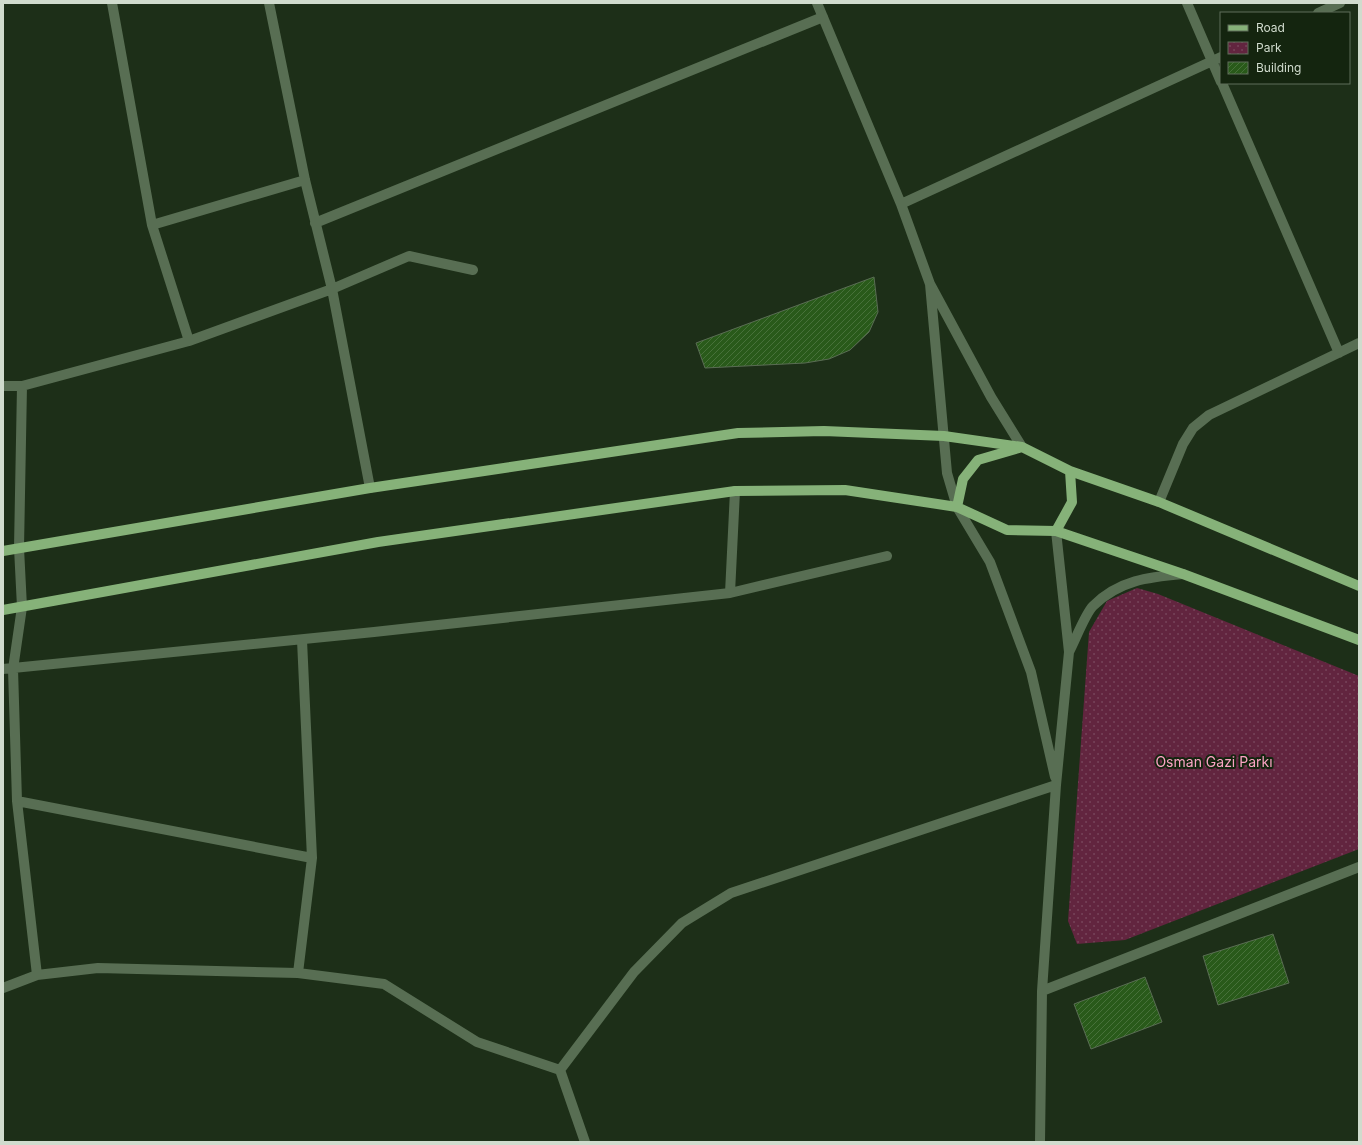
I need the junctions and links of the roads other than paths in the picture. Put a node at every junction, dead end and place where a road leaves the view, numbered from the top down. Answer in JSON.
{"nodes":[{"id":1,"x":112,"y":3,"type":"edge"},
{"id":2,"x":269,"y":3,"type":"edge"},
{"id":3,"x":817,"y":3,"type":"edge"},
{"id":4,"x":1187,"y":3,"type":"edge"},
{"id":5,"x":1340,"y":3,"type":"edge"},
{"id":6,"x":1320,"y":12,"type":"edge"},
{"id":7,"x":823,"y":17,"type":"junction"},
{"id":8,"x":1217,"y":59,"type":"edge"},
{"id":9,"x":1220,"y":76,"type":"edge"},
{"id":10,"x":1222,"y":84,"type":"edge"},
{"id":11,"x":305,"y":180,"type":"junction"},
{"id":12,"x":901,"y":204,"type":"junction"},
{"id":13,"x":315,"y":223,"type":"junction"},
{"id":14,"x":152,"y":225,"type":"junction"},
{"id":15,"x":474,"y":270,"type":"dead end"},
{"id":16,"x":930,"y":284,"type":"junction"},
{"id":17,"x":332,"y":289,"type":"junction"},
{"id":18,"x":189,"y":341,"type":"junction"},
{"id":19,"x":1359,"y":343,"type":"edge"},
{"id":20,"x":1339,"y":353,"type":"junction"},
{"id":21,"x":3,"y":386,"type":"edge"},
{"id":22,"x":22,"y":386,"type":"junction"},
{"id":23,"x":944,"y":436,"type":"junction"},
{"id":24,"x":1022,"y":447,"type":"junction"},
{"id":25,"x":1070,"y":471,"type":"junction"},
{"id":26,"x":370,"y":488,"type":"junction"},
{"id":27,"x":735,"y":491,"type":"junction"},
{"id":28,"x":1159,"y":502,"type":"junction"},
{"id":29,"x":957,"y":507,"type":"junction"},
{"id":30,"x":1056,"y":530,"type":"junction"},
{"id":31,"x":19,"y":548,"type":"junction"},
{"id":32,"x":3,"y":551,"type":"edge"},
{"id":33,"x":887,"y":556,"type":"dead end"},
{"id":34,"x":1183,"y":574,"type":"junction"},
{"id":35,"x":1359,"y":586,"type":"edge"},
{"id":36,"x":730,"y":594,"type":"junction"},
{"id":37,"x":22,"y":607,"type":"junction"},
{"id":38,"x":3,"y":610,"type":"edge"},
{"id":39,"x":302,"y":640,"type":"junction"},
{"id":40,"x":1359,"y":640,"type":"edge"},
{"id":41,"x":1069,"y":652,"type":"junction"},
{"id":42,"x":8,"y":669,"type":"edge"},
{"id":43,"x":1056,"y":785,"type":"junction"},
{"id":44,"x":17,"y":800,"type":"junction"},
{"id":45,"x":312,"y":858,"type":"junction"},
{"id":46,"x":1359,"y":867,"type":"edge"},
{"id":47,"x":298,"y":973,"type":"junction"},
{"id":48,"x":37,"y":975,"type":"junction"},
{"id":49,"x":3,"y":988,"type":"edge"},
{"id":50,"x":1042,"y":991,"type":"junction"},
{"id":51,"x":560,"y":1070,"type":"junction"},
{"id":52,"x":585,"y":1142,"type":"edge"},
{"id":53,"x":1040,"y":1142,"type":"edge"}],
"edges":[{"from":1,"to":14,"type":"street"},
{"from":2,"to":11,"type":"street"},
{"from":3,"to":7,"type":"street"},
{"from":4,"to":8,"type":"street"},
{"from":5,"to":6,"type":"street"},
{"from":7,"to":12,"type":"street"},
{"from":7,"to":13,"type":"street"},
{"from":8,"to":9,"type":"street"},
{"from":8,"to":12,"type":"street"},
{"from":10,"to":20,"type":"street"},
{"from":11,"to":13,"type":"street"},
{"from":11,"to":14,"type":"street"},
{"from":12,"to":16,"type":"street"},
{"from":13,"to":17,"type":"street"},
{"from":14,"to":18,"type":"street"},
{"from":15,"to":17,"type":"street"},
{"from":16,"to":23,"type":"street"},
{"from":16,"to":24,"type":"street"},
{"from":17,"to":18,"type":"street"},
{"from":17,"to":26,"type":"street"},
{"from":18,"to":22,"type":"street"},
{"from":19,"to":20,"type":"street"},
{"from":20,"to":28,"type":"street"},
{"from":21,"to":22,"type":"street"},
{"from":22,"to":31,"type":"street"},
{"from":23,"to":24,"type":"main road"},
{"from":23,"to":26,"type":"main road"},
{"from":23,"to":29,"type":"street"},
{"from":24,"to":25,"type":"main road"},
{"from":24,"to":29,"type":"main road"},
{"from":25,"to":28,"type":"main road"},
{"from":25,"to":30,"type":"main road"},
{"from":26,"to":31,"type":"main road"},
{"from":27,"to":29,"type":"main road"},
{"from":27,"to":36,"type":"street"},
{"from":27,"to":37,"type":"main road"},
{"from":28,"to":35,"type":"main road"},
{"from":29,"to":30,"type":"main road"},
{"from":29,"to":43,"type":"street"},
{"from":30,"to":34,"type":"main road"},
{"from":30,"to":41,"type":"street"},
{"from":31,"to":32,"type":"main road"},
{"from":31,"to":37,"type":"street"},
{"from":33,"to":36,"type":"street"},
{"from":34,"to":40,"type":"main road"},
{"from":34,"to":41,"type":"street"},
{"from":36,"to":39,"type":"street"},
{"from":37,"to":38,"type":"main road"},
{"from":37,"to":42,"type":"street"},
{"from":39,"to":42,"type":"street"},
{"from":39,"to":45,"type":"street"},
{"from":41,"to":43,"type":"street"},
{"from":42,"to":44,"type":"street"},
{"from":43,"to":50,"type":"street"},
{"from":43,"to":51,"type":"street"},
{"from":44,"to":45,"type":"street"},
{"from":44,"to":48,"type":"street"},
{"from":45,"to":47,"type":"street"},
{"from":46,"to":50,"type":"street"},
{"from":47,"to":48,"type":"street"},
{"from":47,"to":51,"type":"street"},
{"from":48,"to":49,"type":"street"},
{"from":50,"to":53,"type":"street"},
{"from":51,"to":52,"type":"street"}]}
